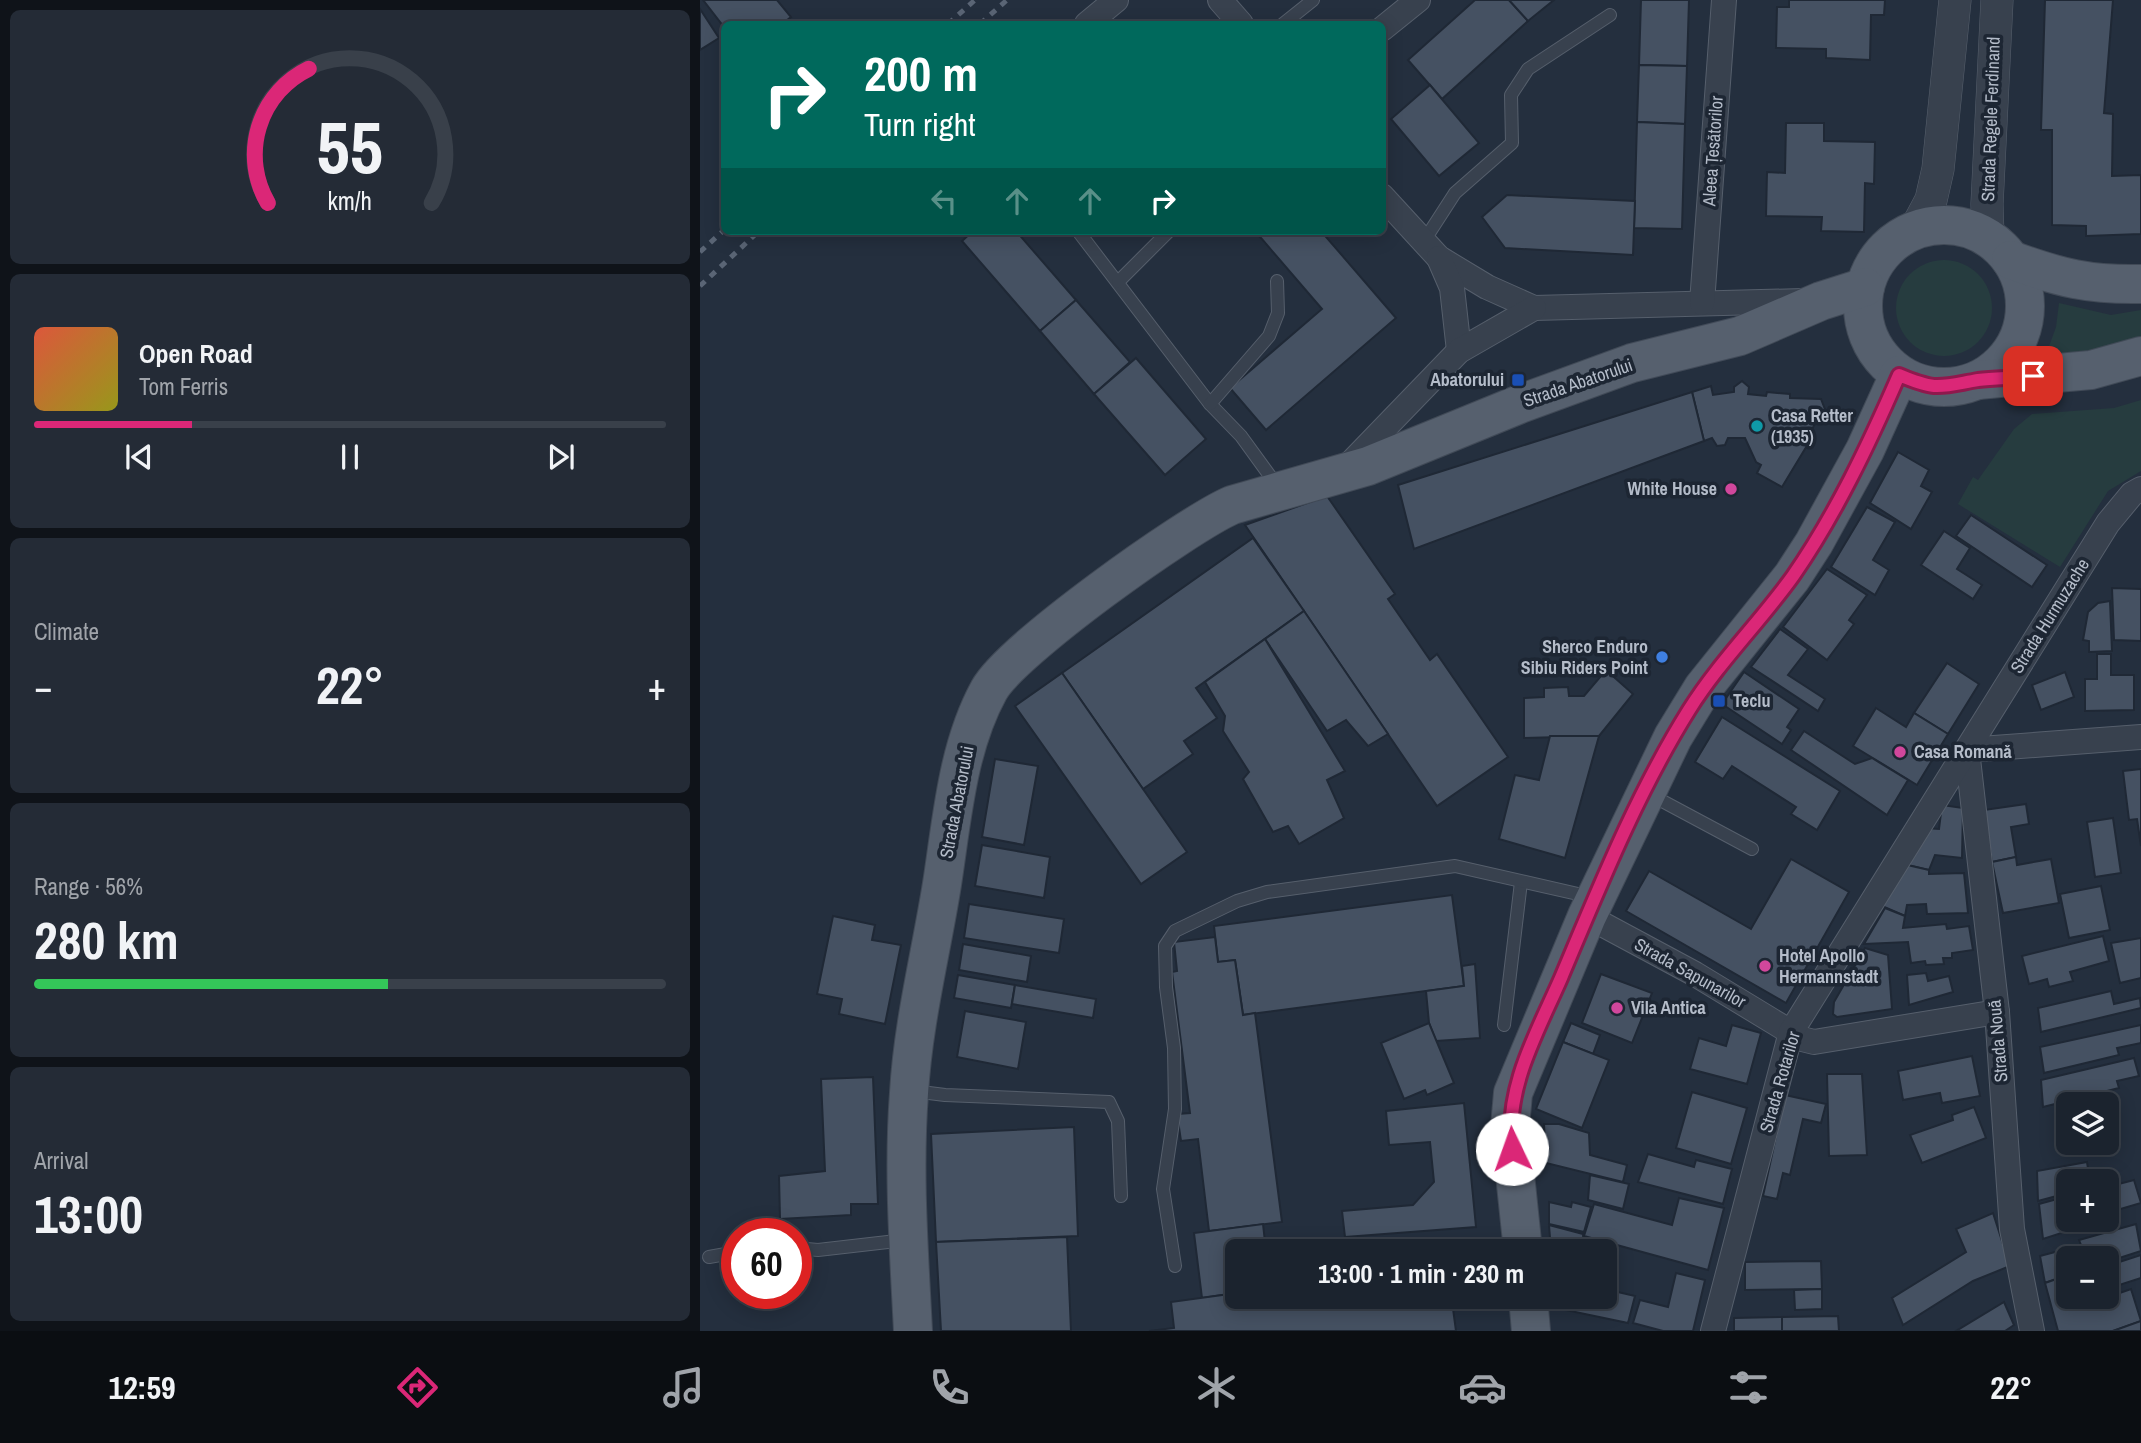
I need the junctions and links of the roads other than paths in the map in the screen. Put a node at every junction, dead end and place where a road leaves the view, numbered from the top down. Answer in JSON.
{"nodes":[{"id":1,"x":1116,"y":0,"type":"edge"},
{"id":2,"x":1220,"y":0,"type":"edge"},
{"id":3,"x":1313,"y":0,"type":"edge"},
{"id":4,"x":1418,"y":0,"type":"edge"},
{"id":5,"x":1724,"y":0,"type":"edge"},
{"id":6,"x":1955,"y":0,"type":"edge"},
{"id":7,"x":1997,"y":0,"type":"edge"},
{"id":8,"x":1610,"y":15,"type":"dead end"},
{"id":9,"x":1091,"y":21,"type":"edge"},
{"id":10,"x":1238,"y":21,"type":"edge"},
{"id":11,"x":1287,"y":21,"type":"edge"},
{"id":12,"x":1386,"y":26,"type":"edge"},
{"id":13,"x":1386,"y":200,"type":"edge"},
{"id":14,"x":1915,"y":230,"type":"junction"},
{"id":15,"x":1080,"y":235,"type":"edge"},
{"id":16,"x":1165,"y":235,"type":"edge"},
{"id":17,"x":1432,"y":249,"type":"junction"},
{"id":18,"x":2000,"y":249,"type":"junction"},
{"id":19,"x":1277,"y":281,"type":"dead end"},
{"id":20,"x":1118,"y":282,"type":"junction"},
{"id":21,"x":2141,"y":284,"type":"edge"},
{"id":22,"x":1865,"y":287,"type":"junction"},
{"id":23,"x":1821,"y":301,"type":"junction"},
{"id":24,"x":1702,"y":303,"type":"junction"},
{"id":25,"x":1534,"y":308,"type":"junction"},
{"id":26,"x":1459,"y":351,"type":"junction"},
{"id":27,"x":2141,"y":356,"type":"edge"},
{"id":28,"x":1899,"y":375,"type":"junction"},
{"id":29,"x":1978,"y":380,"type":"junction"},
{"id":30,"x":1210,"y":404,"type":"junction"},
{"id":31,"x":1338,"y":477,"type":"junction"},
{"id":32,"x":2141,"y":489,"type":"edge"},
{"id":33,"x":1280,"y":490,"type":"junction"},
{"id":34,"x":2141,"y":737,"type":"edge"},
{"id":35,"x":1967,"y":750,"type":"junction"},
{"id":36,"x":1645,"y":791,"type":"junction"},
{"id":37,"x":1752,"y":849,"type":"dead end"},
{"id":38,"x":1521,"y":882,"type":"junction"},
{"id":39,"x":1591,"y":907,"type":"junction"},
{"id":40,"x":1997,"y":1012,"type":"junction"},
{"id":41,"x":1504,"y":1025,"type":"dead end"},
{"id":42,"x":1791,"y":1032,"type":"junction"},
{"id":43,"x":909,"y":1090,"type":"junction"},
{"id":44,"x":1121,"y":1196,"type":"dead end"},
{"id":45,"x":1522,"y":1239,"type":"edge"},
{"id":46,"x":909,"y":1240,"type":"junction"},
{"id":47,"x":812,"y":1249,"type":"edge"},
{"id":48,"x":721,"y":1255,"type":"edge"},
{"id":49,"x":709,"y":1257,"type":"dead end"},
{"id":50,"x":1175,"y":1266,"type":"dead end"},
{"id":51,"x":1529,"y":1309,"type":"edge"},
{"id":52,"x":913,"y":1331,"type":"edge"},
{"id":53,"x":1531,"y":1331,"type":"edge"},
{"id":54,"x":1713,"y":1331,"type":"edge"},
{"id":55,"x":2032,"y":1331,"type":"edge"}],
"edges":[{"from":1,"to":9,"type":"street"},
{"from":2,"to":10,"type":"street"},
{"from":3,"to":11,"type":"lane"},
{"from":4,"to":12,"type":"street"},
{"from":5,"to":24,"type":"street","name":"Aleea Țesătorilor"},
{"from":6,"to":14,"type":"street"},
{"from":7,"to":18,"type":"street","name":"Strada Regele Ferdinand"},
{"from":8,"to":17,"type":"lane"},
{"from":13,"to":17,"type":"street","name":"Strada Abatorului"},
{"from":14,"to":18,"type":"main road"},
{"from":14,"to":22,"type":"main road"},
{"from":15,"to":20,"type":"lane"},
{"from":16,"to":20,"type":"lane"},
{"from":17,"to":25,"type":"street","name":"Strada Abatorului"},
{"from":17,"to":26,"type":"street"},
{"from":18,"to":21,"type":"main road"},
{"from":18,"to":29,"type":"main road"},
{"from":19,"to":30,"type":"lane"},
{"from":20,"to":30,"type":"lane"},
{"from":22,"to":23,"type":"main road","name":"Strada Abatorului"},
{"from":22,"to":28,"type":"main road"},
{"from":23,"to":24,"type":"street","name":"Strada Abatorului"},
{"from":23,"to":31,"type":"main road","name":"Strada Abatorului"},
{"from":24,"to":25,"type":"street","name":"Strada Abatorului"},
{"from":25,"to":26,"type":"street","name":"Strada Abatorului"},
{"from":26,"to":31,"type":"street","name":"Strada Abatorului"},
{"from":27,"to":29,"type":"main road"},
{"from":28,"to":29,"type":"main road"},
{"from":28,"to":36,"type":"main road"},
{"from":30,"to":33,"type":"lane"},
{"from":31,"to":33,"type":"main road","name":"Strada Abatorului"},
{"from":32,"to":35,"type":"street","name":"Strada Hurmuzache"},
{"from":33,"to":43,"type":"main road","name":"Strada Abatorului"},
{"from":34,"to":35,"type":"street"},
{"from":35,"to":40,"type":"street","name":"Strada Nouă"},
{"from":35,"to":42,"type":"street","name":"Strada Rotarilor"},
{"from":36,"to":37,"type":"lane"},
{"from":36,"to":39,"type":"main road"},
{"from":38,"to":39,"type":"lane"},
{"from":38,"to":41,"type":"lane"},
{"from":38,"to":50,"type":"lane"},
{"from":39,"to":42,"type":"street","name":"Strada Sapunarilor"},
{"from":39,"to":45,"type":"main road"},
{"from":40,"to":42,"type":"street","name":"Strada Sapunarilor"},
{"from":40,"to":55,"type":"street","name":"Strada Nouă"},
{"from":42,"to":54,"type":"street","name":"Strada Rotarilor"},
{"from":43,"to":44,"type":"lane"},
{"from":43,"to":46,"type":"main road","name":"Strada Abatorului"},
{"from":46,"to":47,"type":"lane"},
{"from":46,"to":52,"type":"main road","name":"Strada Abatorului"},
{"from":48,"to":49,"type":"lane"},
{"from":51,"to":53,"type":"main road"}]}
